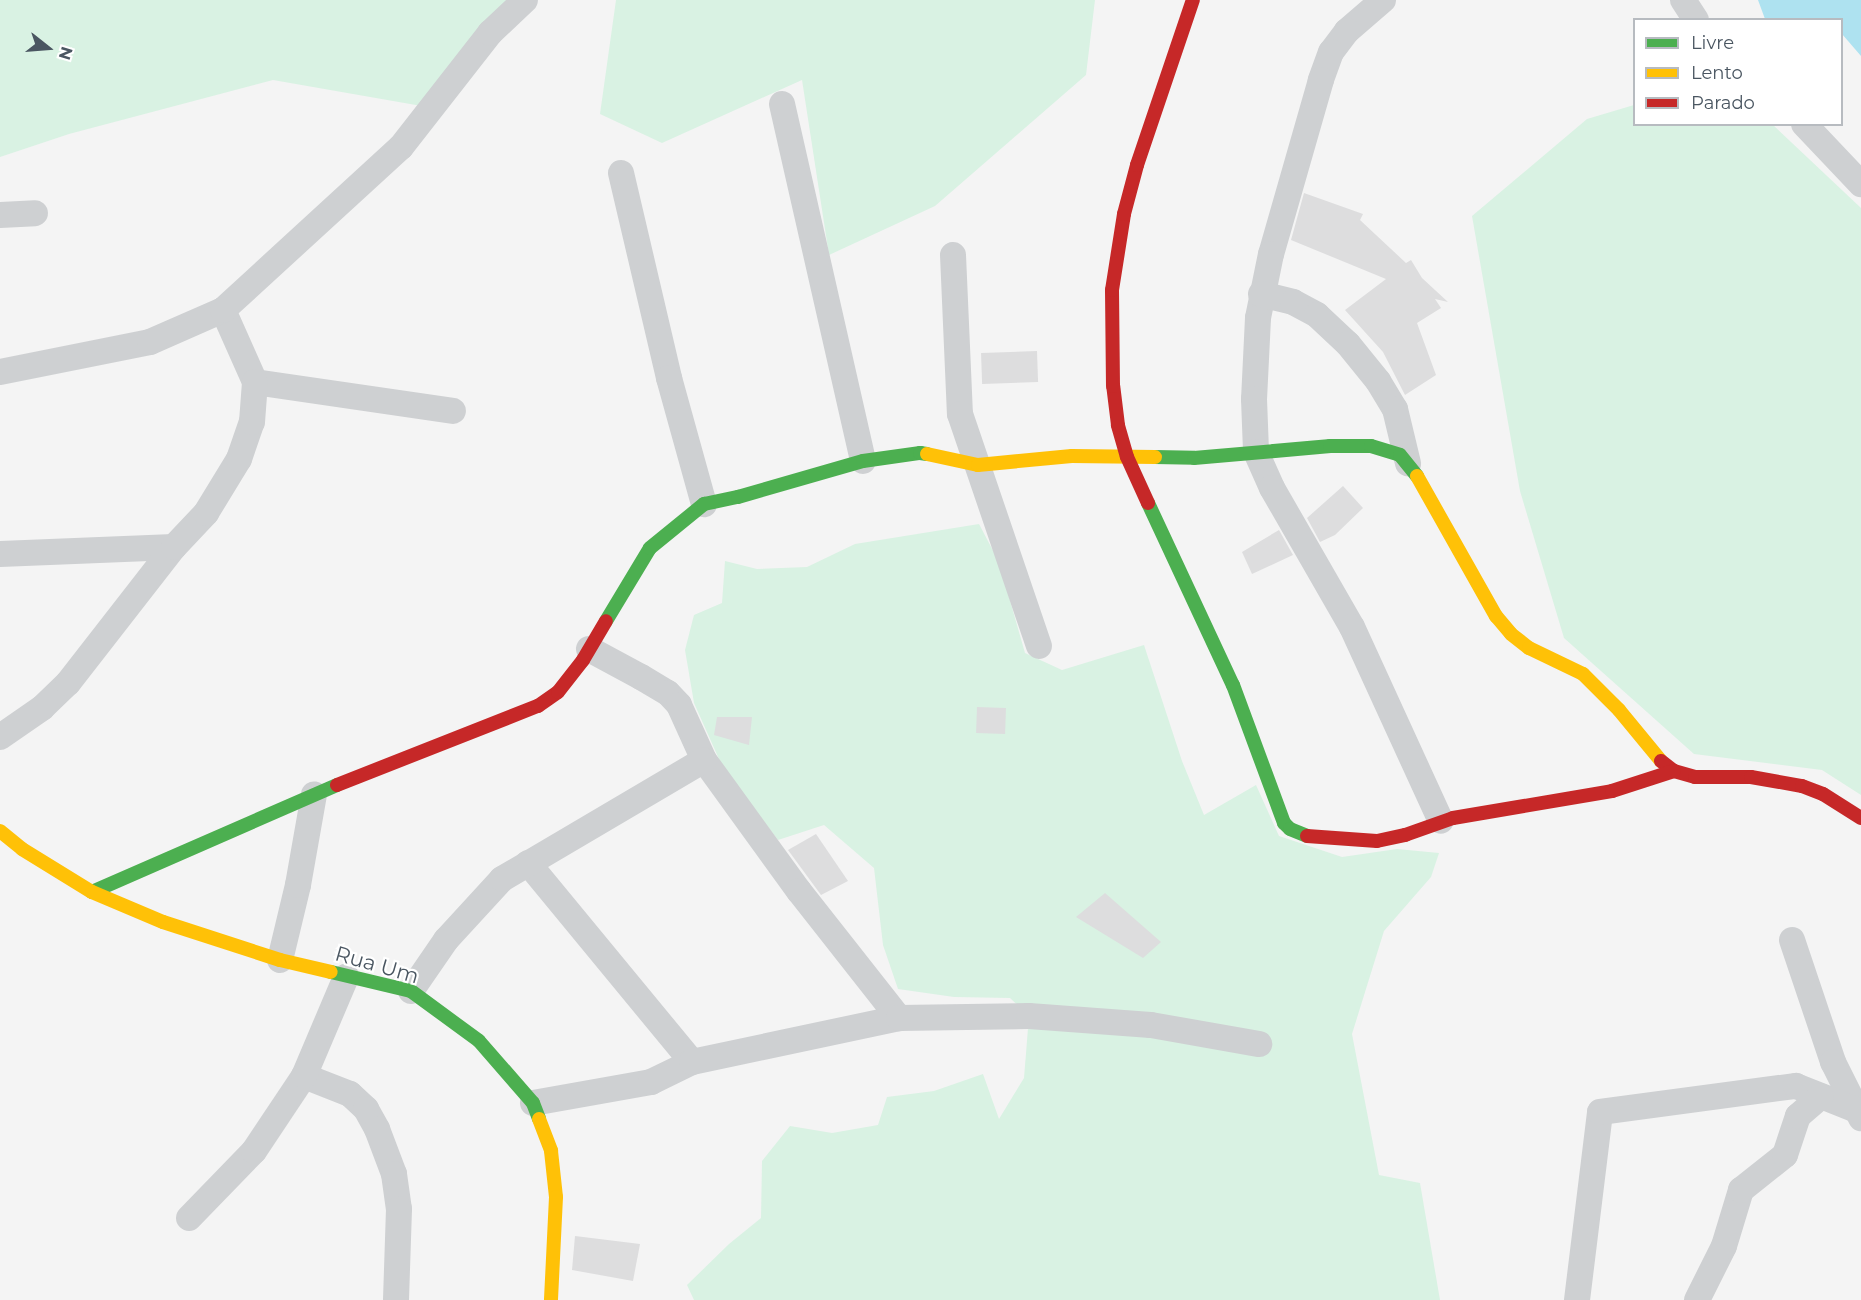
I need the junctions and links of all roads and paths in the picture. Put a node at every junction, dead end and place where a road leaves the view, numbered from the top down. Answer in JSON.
{"nodes":[{"id":1,"x":525,"y":0,"type":"edge"},
{"id":2,"x":1193,"y":0,"type":"edge"},
{"id":3,"x":1383,"y":0,"type":"edge"},
{"id":4,"x":1683,"y":0,"type":"edge"},
{"id":5,"x":1695,"y":18,"type":"edge"},
{"id":6,"x":782,"y":104,"type":"dead end"},
{"id":7,"x":1806,"y":126,"type":"edge"},
{"id":8,"x":621,"y":173,"type":"dead end"},
{"id":9,"x":1861,"y":184,"type":"edge"},
{"id":10,"x":35,"y":213,"type":"dead end"},
{"id":11,"x":0,"y":215,"type":"edge"},
{"id":12,"x":953,"y":255,"type":"dead end"},
{"id":13,"x":1261,"y":294,"type":"junction"},
{"id":14,"x":223,"y":310,"type":"junction"},
{"id":15,"x":0,"y":372,"type":"edge"},
{"id":16,"x":255,"y":382,"type":"junction"},
{"id":17,"x":453,"y":411,"type":"dead end"},
{"id":18,"x":1256,"y":452,"type":"junction"},
{"id":19,"x":1127,"y":457,"type":"junction"},
{"id":20,"x":863,"y":461,"type":"junction"},
{"id":21,"x":1408,"y":463,"type":"junction"},
{"id":22,"x":978,"y":465,"type":"junction"},
{"id":23,"x":704,"y":504,"type":"junction"},
{"id":24,"x":174,"y":547,"type":"junction"},
{"id":25,"x":0,"y":554,"type":"edge"},
{"id":26,"x":1039,"y":646,"type":"dead end"},
{"id":27,"x":589,"y":649,"type":"junction"},
{"id":28,"x":0,"y":737,"type":"edge"},
{"id":29,"x":704,"y":760,"type":"junction"},
{"id":30,"x":1674,"y":771,"type":"junction"},
{"id":31,"x":314,"y":794,"type":"junction"},
{"id":32,"x":1861,"y":818,"type":"edge"},
{"id":33,"x":1441,"y":821,"type":"junction"},
{"id":34,"x":0,"y":831,"type":"edge"},
{"id":35,"x":528,"y":862,"type":"junction"},
{"id":36,"x":92,"y":892,"type":"junction"},
{"id":37,"x":1792,"y":940,"type":"dead end"},
{"id":38,"x":280,"y":960,"type":"junction"},
{"id":39,"x":346,"y":977,"type":"junction"},
{"id":40,"x":411,"y":991,"type":"junction"},
{"id":41,"x":899,"y":1018,"type":"junction"},
{"id":42,"x":1259,"y":1044,"type":"dead end"},
{"id":43,"x":692,"y":1062,"type":"junction"},
{"id":44,"x":304,"y":1076,"type":"junction"},
{"id":45,"x":1821,"y":1096,"type":"junction"},
{"id":46,"x":533,"y":1103,"type":"junction"},
{"id":47,"x":1858,"y":1114,"type":"edge"},
{"id":48,"x":189,"y":1218,"type":"dead end"},
{"id":49,"x":396,"y":1300,"type":"edge"},
{"id":50,"x":551,"y":1300,"type":"edge"},
{"id":51,"x":1577,"y":1300,"type":"edge"},
{"id":52,"x":1697,"y":1300,"type":"edge"}],
"edges":[{"from":1,"to":14,"type":"street"},
{"from":2,"to":19,"type":"street"},
{"from":3,"to":13,"type":"street"},
{"from":4,"to":5,"type":"street"},
{"from":6,"to":20,"type":"street"},
{"from":7,"to":9,"type":"street"},
{"from":8,"to":23,"type":"street"},
{"from":10,"to":11,"type":"street"},
{"from":12,"to":22,"type":"street"},
{"from":13,"to":18,"type":"street"},
{"from":13,"to":21,"type":"street"},
{"from":14,"to":15,"type":"street"},
{"from":14,"to":16,"type":"street"},
{"from":16,"to":17,"type":"street"},
{"from":16,"to":24,"type":"street"},
{"from":18,"to":19,"type":"street"},
{"from":18,"to":21,"type":"street"},
{"from":18,"to":33,"type":"street"},
{"from":19,"to":22,"type":"street"},
{"from":19,"to":33,"type":"street"},
{"from":20,"to":22,"type":"street"},
{"from":20,"to":23,"type":"street"},
{"from":21,"to":30,"type":"street"},
{"from":22,"to":26,"type":"street"},
{"from":23,"to":27,"type":"street"},
{"from":24,"to":25,"type":"street"},
{"from":24,"to":28,"type":"street"},
{"from":27,"to":29,"type":"street"},
{"from":27,"to":31,"type":"street"},
{"from":29,"to":35,"type":"street"},
{"from":29,"to":41,"type":"street"},
{"from":30,"to":32,"type":"street"},
{"from":30,"to":33,"type":"street"},
{"from":31,"to":36,"type":"street"},
{"from":31,"to":38,"type":"street"},
{"from":34,"to":36,"type":"street","name":"Rua Um"},
{"from":35,"to":40,"type":"street"},
{"from":35,"to":43,"type":"street"},
{"from":36,"to":38,"type":"street","name":"Rua Um"},
{"from":37,"to":47,"type":"street"},
{"from":38,"to":39,"type":"street","name":"Rua Um"},
{"from":39,"to":40,"type":"street","name":"Rua Um"},
{"from":39,"to":44,"type":"street"},
{"from":40,"to":46,"type":"street","name":"Rua Um"},
{"from":41,"to":42,"type":"street"},
{"from":41,"to":43,"type":"street"},
{"from":43,"to":46,"type":"street"},
{"from":44,"to":48,"type":"street"},
{"from":44,"to":49,"type":"street"},
{"from":45,"to":47,"type":"street"},
{"from":45,"to":51,"type":"street"},
{"from":45,"to":52,"type":"street"},
{"from":46,"to":50,"type":"street","name":"Rua Um"}]}
